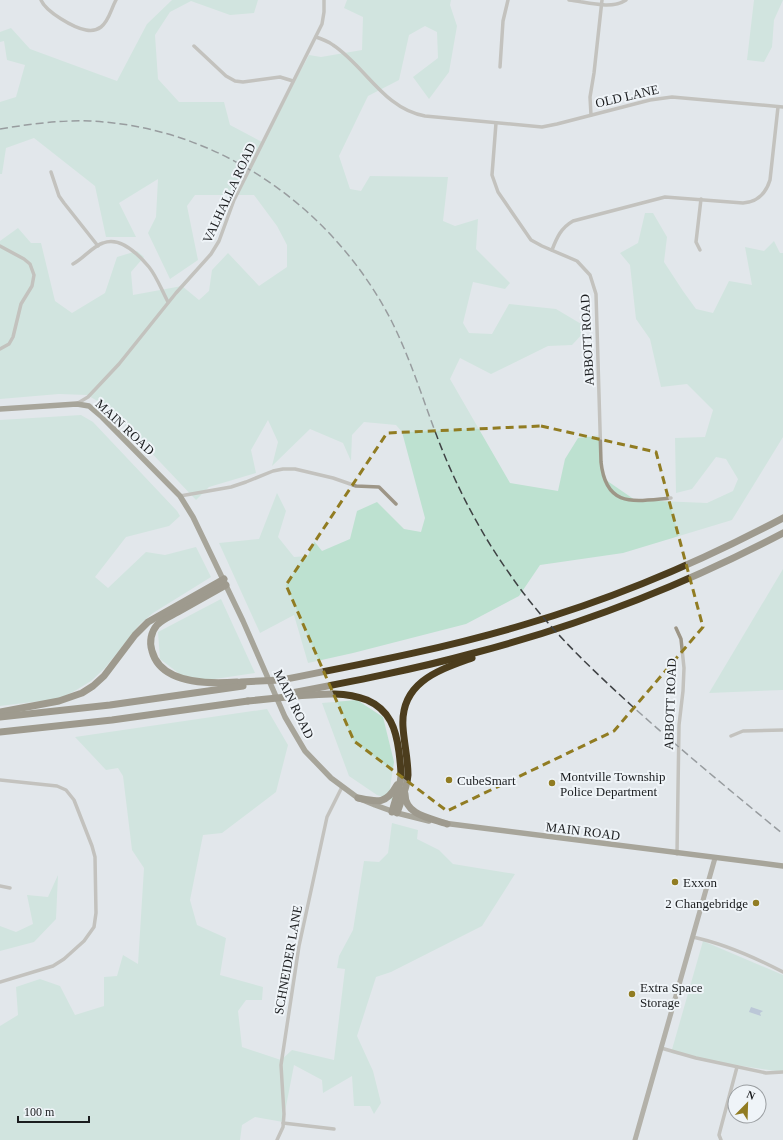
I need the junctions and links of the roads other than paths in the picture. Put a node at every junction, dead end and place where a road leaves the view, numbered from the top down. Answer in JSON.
{"nodes":[{"id":1,"x":41,"y":0,"type":"edge"},
{"id":2,"x":116,"y":0,"type":"edge"},
{"id":3,"x":324,"y":0,"type":"edge"},
{"id":4,"x":508,"y":0,"type":"edge"},
{"id":5,"x":569,"y":0,"type":"edge"},
{"id":6,"x":626,"y":0,"type":"edge"},
{"id":7,"x":602,"y":2,"type":"edge"},
{"id":8,"x":316,"y":37,"type":"junction"},
{"id":9,"x":194,"y":46,"type":"dead end"},
{"id":10,"x":500,"y":67,"type":"dead end"},
{"id":11,"x":293,"y":81,"type":"junction"},
{"id":12,"x":781,"y":107,"type":"edge"},
{"id":13,"x":591,"y":115,"type":"junction"},
{"id":14,"x":496,"y":123,"type":"junction"},
{"id":15,"x":51,"y":172,"type":"dead end"},
{"id":16,"x":700,"y":199,"type":"junction"},
{"id":17,"x":0,"y":246,"type":"edge"},
{"id":18,"x":98,"y":246,"type":"junction"},
{"id":19,"x":552,"y":250,"type":"junction"},
{"id":20,"x":700,"y":250,"type":"dead end"},
{"id":21,"x":73,"y":264,"type":"dead end"},
{"id":22,"x":168,"y":302,"type":"junction"},
{"id":23,"x":0,"y":349,"type":"edge"},
{"id":24,"x":77,"y":404,"type":"junction"},
{"id":25,"x":0,"y":409,"type":"edge"},
{"id":26,"x":180,"y":496,"type":"junction"},
{"id":27,"x":671,"y":498,"type":"dead end"},
{"id":28,"x":396,"y":504,"type":"dead end"},
{"id":29,"x":783,"y":518,"type":"edge"},
{"id":30,"x":783,"y":532,"type":"edge"},
{"id":31,"x":225,"y":582,"type":"junction"},
{"id":32,"x":676,"y":628,"type":"dead end"},
{"id":33,"x":528,"y":637,"type":"junction"},
{"id":34,"x":242,"y":684,"type":"junction"},
{"id":35,"x":286,"y":696,"type":"junction"},
{"id":36,"x":0,"y":712,"type":"edge"},
{"id":37,"x":0,"y":717,"type":"edge"},
{"id":38,"x":783,"y":730,"type":"edge"},
{"id":39,"x":0,"y":732,"type":"edge"},
{"id":40,"x":731,"y":736,"type":"dead end"},
{"id":41,"x":401,"y":776,"type":"junction"},
{"id":42,"x":0,"y":780,"type":"edge"},
{"id":43,"x":342,"y":786,"type":"junction"},
{"id":44,"x":405,"y":790,"type":"junction"},
{"id":45,"x":358,"y":798,"type":"junction"},
{"id":46,"x":394,"y":812,"type":"junction"},
{"id":47,"x":446,"y":824,"type":"junction"},
{"id":48,"x":677,"y":854,"type":"junction"},
{"id":49,"x":715,"y":858,"type":"junction"},
{"id":50,"x":783,"y":866,"type":"edge"},
{"id":51,"x":0,"y":886,"type":"edge"},
{"id":52,"x":10,"y":888,"type":"dead end"},
{"id":53,"x":692,"y":937,"type":"junction"},
{"id":54,"x":783,"y":972,"type":"edge"},
{"id":55,"x":0,"y":982,"type":"edge"},
{"id":56,"x":661,"y":1048,"type":"junction"},
{"id":57,"x":737,"y":1067,"type":"junction"},
{"id":58,"x":783,"y":1072,"type":"edge"},
{"id":59,"x":283,"y":1123,"type":"junction"},
{"id":60,"x":334,"y":1129,"type":"dead end"},
{"id":61,"x":277,"y":1140,"type":"edge"},
{"id":62,"x":635,"y":1140,"type":"edge"},
{"id":63,"x":721,"y":1140,"type":"edge"}],
"edges":[{"from":1,"to":2,"type":"street"},
{"from":3,"to":8,"type":"street","name":"VALHALLA ROAD"},
{"from":4,"to":10,"type":"street"},
{"from":5,"to":7,"type":"street"},
{"from":6,"to":7,"type":"street"},
{"from":7,"to":13,"type":"street","name":"OLD LANE"},
{"from":8,"to":11,"type":"street","name":"VALHALLA ROAD"},
{"from":8,"to":14,"type":"street"},
{"from":9,"to":11,"type":"street"},
{"from":11,"to":22,"type":"street","name":"VALHALLA ROAD"},
{"from":12,"to":13,"type":"street","name":"OLD LANE"},
{"from":12,"to":16,"type":"street"},
{"from":13,"to":14,"type":"street"},
{"from":14,"to":19,"type":"street","name":"ABBOTT ROAD"},
{"from":15,"to":18,"type":"street"},
{"from":16,"to":19,"type":"street"},
{"from":16,"to":20,"type":"street"},
{"from":17,"to":23,"type":"street"},
{"from":18,"to":21,"type":"street"},
{"from":18,"to":22,"type":"street"},
{"from":19,"to":27,"type":"street","name":"ABBOTT ROAD"},
{"from":22,"to":24,"type":"street","name":"VALHALLA ROAD"},
{"from":24,"to":25,"type":"main road","name":"MAIN ROAD"},
{"from":24,"to":26,"type":"main road","name":"MAIN ROAD"},
{"from":26,"to":28,"type":"street"},
{"from":26,"to":31,"type":"main road","name":"MAIN ROAD"},
{"from":29,"to":34,"type":"highway","bridge":true},
{"from":30,"to":33,"type":"highway"},
{"from":31,"to":34,"type":"highway"},
{"from":31,"to":36,"type":"highway"},
{"from":31,"to":43,"type":"main road","name":"MAIN ROAD"},
{"from":32,"to":48,"type":"street","name":"ABBOTT ROAD"},
{"from":33,"to":35,"type":"highway"},
{"from":33,"to":44,"type":"highway"},
{"from":34,"to":37,"type":"highway"},
{"from":35,"to":39,"type":"highway","bridge":true},
{"from":35,"to":41,"type":"highway"},
{"from":38,"to":40,"type":"street"},
{"from":41,"to":45,"type":"highway"},
{"from":41,"to":46,"type":"highway"},
{"from":42,"to":55,"type":"street"},
{"from":43,"to":45,"type":"main road","name":"MAIN ROAD"},
{"from":43,"to":59,"type":"street","name":"SCHNEIDER LANE"},
{"from":44,"to":46,"type":"highway"},
{"from":44,"to":47,"type":"highway"},
{"from":45,"to":46,"type":"main road","name":"MAIN ROAD"},
{"from":46,"to":47,"type":"main road","name":"MAIN ROAD"},
{"from":47,"to":48,"type":"main road","name":"MAIN ROAD"},
{"from":48,"to":49,"type":"main road","name":"MAIN ROAD"},
{"from":49,"to":50,"type":"main road","name":"MAIN ROAD"},
{"from":49,"to":53,"type":"main road"},
{"from":51,"to":52,"type":"street"},
{"from":53,"to":54,"type":"street"},
{"from":53,"to":56,"type":"main road"},
{"from":56,"to":57,"type":"street"},
{"from":56,"to":62,"type":"main road"},
{"from":57,"to":58,"type":"street"},
{"from":57,"to":63,"type":"street"},
{"from":59,"to":60,"type":"street"},
{"from":59,"to":61,"type":"street","name":"SCHNEIDER LANE"}]}
